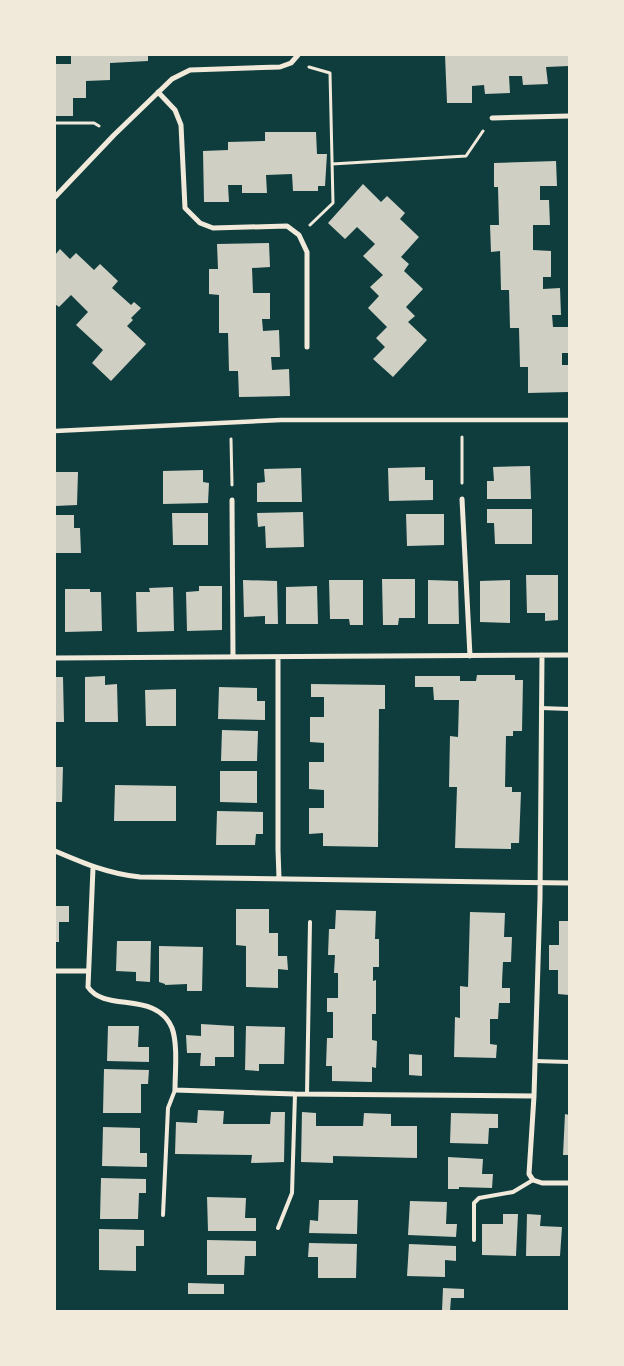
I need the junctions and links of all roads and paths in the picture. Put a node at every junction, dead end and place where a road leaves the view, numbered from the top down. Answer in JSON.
{"nodes":[{"id":1,"x":297,"y":56,"type":"edge"},
{"id":2,"x":158,"y":92,"type":"junction"},
{"id":3,"x":569,"y":116,"type":"edge"},
{"id":4,"x":492,"y":118,"type":"joint"},
{"id":5,"x":55,"y":124,"type":"edge"},
{"id":6,"x":114,"y":135,"type":"junction"},
{"id":7,"x":332,"y":164,"type":"junction"},
{"id":8,"x":55,"y":197,"type":"edge"},
{"id":9,"x":299,"y":235,"type":"junction"},
{"id":10,"x":307,"y":347,"type":"dead end"},
{"id":11,"x":461,"y":420,"type":"junction"},
{"id":12,"x":569,"y":420,"type":"edge"},
{"id":13,"x":231,"y":423,"type":"junction"},
{"id":14,"x":55,"y":431,"type":"edge"},
{"id":15,"x":462,"y":499,"type":"joint"},
{"id":16,"x":232,"y":500,"type":"joint"},
{"id":17,"x":542,"y":655,"type":"junction"},
{"id":18,"x":569,"y":655,"type":"edge"},
{"id":19,"x":470,"y":656,"type":"junction"},
{"id":20,"x":233,"y":657,"type":"junction"},
{"id":21,"x":278,"y":657,"type":"junction"},
{"id":22,"x":55,"y":658,"type":"edge"},
{"id":23,"x":542,"y":708,"type":"junction"},
{"id":24,"x":569,"y":709,"type":"edge"},
{"id":25,"x":55,"y":851,"type":"edge"},
{"id":26,"x":93,"y":868,"type":"junction"},
{"id":27,"x":279,"y":878,"type":"junction"},
{"id":28,"x":539,"y":882,"type":"junction"},
{"id":29,"x":569,"y":882,"type":"edge"},
{"id":30,"x":310,"y":922,"type":"dead end"},
{"id":31,"x":55,"y":971,"type":"edge"},
{"id":32,"x":88,"y":971,"type":"junction"},
{"id":33,"x":535,"y":1061,"type":"junction"},
{"id":34,"x":569,"y":1062,"type":"edge"},
{"id":35,"x":174,"y":1090,"type":"junction"},
{"id":36,"x":294,"y":1094,"type":"junction"},
{"id":37,"x":307,"y":1094,"type":"junction"},
{"id":38,"x":534,"y":1096,"type":"junction"},
{"id":39,"x":532,"y":1180,"type":"junction"},
{"id":40,"x":569,"y":1183,"type":"edge"},
{"id":41,"x":163,"y":1215,"type":"dead end"},
{"id":42,"x":278,"y":1228,"type":"dead end"},
{"id":43,"x":474,"y":1240,"type":"dead end"}],
"edges":[{"from":1,"to":2,"type":"street"},
{"from":1,"to":7,"type":"path"},
{"from":2,"to":6,"type":"street"},
{"from":2,"to":9,"type":"street"},
{"from":3,"to":4,"type":"street"},
{"from":4,"to":7,"type":"path"},
{"from":5,"to":6,"type":"path"},
{"from":6,"to":8,"type":"street"},
{"from":7,"to":9,"type":"path"},
{"from":9,"to":10,"type":"street"},
{"from":11,"to":12,"type":"street"},
{"from":11,"to":13,"type":"street"},
{"from":11,"to":15,"type":"path"},
{"from":13,"to":14,"type":"street"},
{"from":13,"to":16,"type":"path"},
{"from":15,"to":19,"type":"street"},
{"from":16,"to":20,"type":"street"},
{"from":17,"to":18,"type":"street"},
{"from":17,"to":19,"type":"street"},
{"from":17,"to":23,"type":"street"},
{"from":19,"to":21,"type":"street"},
{"from":20,"to":21,"type":"street"},
{"from":20,"to":22,"type":"street"},
{"from":21,"to":27,"type":"street"},
{"from":23,"to":24,"type":"lane"},
{"from":23,"to":28,"type":"street"},
{"from":25,"to":26,"type":"street"},
{"from":26,"to":27,"type":"street"},
{"from":26,"to":32,"type":"street"},
{"from":27,"to":28,"type":"street"},
{"from":28,"to":29,"type":"street"},
{"from":28,"to":33,"type":"street"},
{"from":30,"to":37,"type":"lane"},
{"from":31,"to":32,"type":"street"},
{"from":32,"to":35,"type":"street"},
{"from":33,"to":34,"type":"lane"},
{"from":33,"to":38,"type":"street"},
{"from":35,"to":36,"type":"street"},
{"from":35,"to":41,"type":"lane"},
{"from":36,"to":37,"type":"street"},
{"from":36,"to":42,"type":"lane"},
{"from":37,"to":38,"type":"street"},
{"from":38,"to":39,"type":"street"},
{"from":39,"to":40,"type":"street"},
{"from":39,"to":43,"type":"lane"}]}
